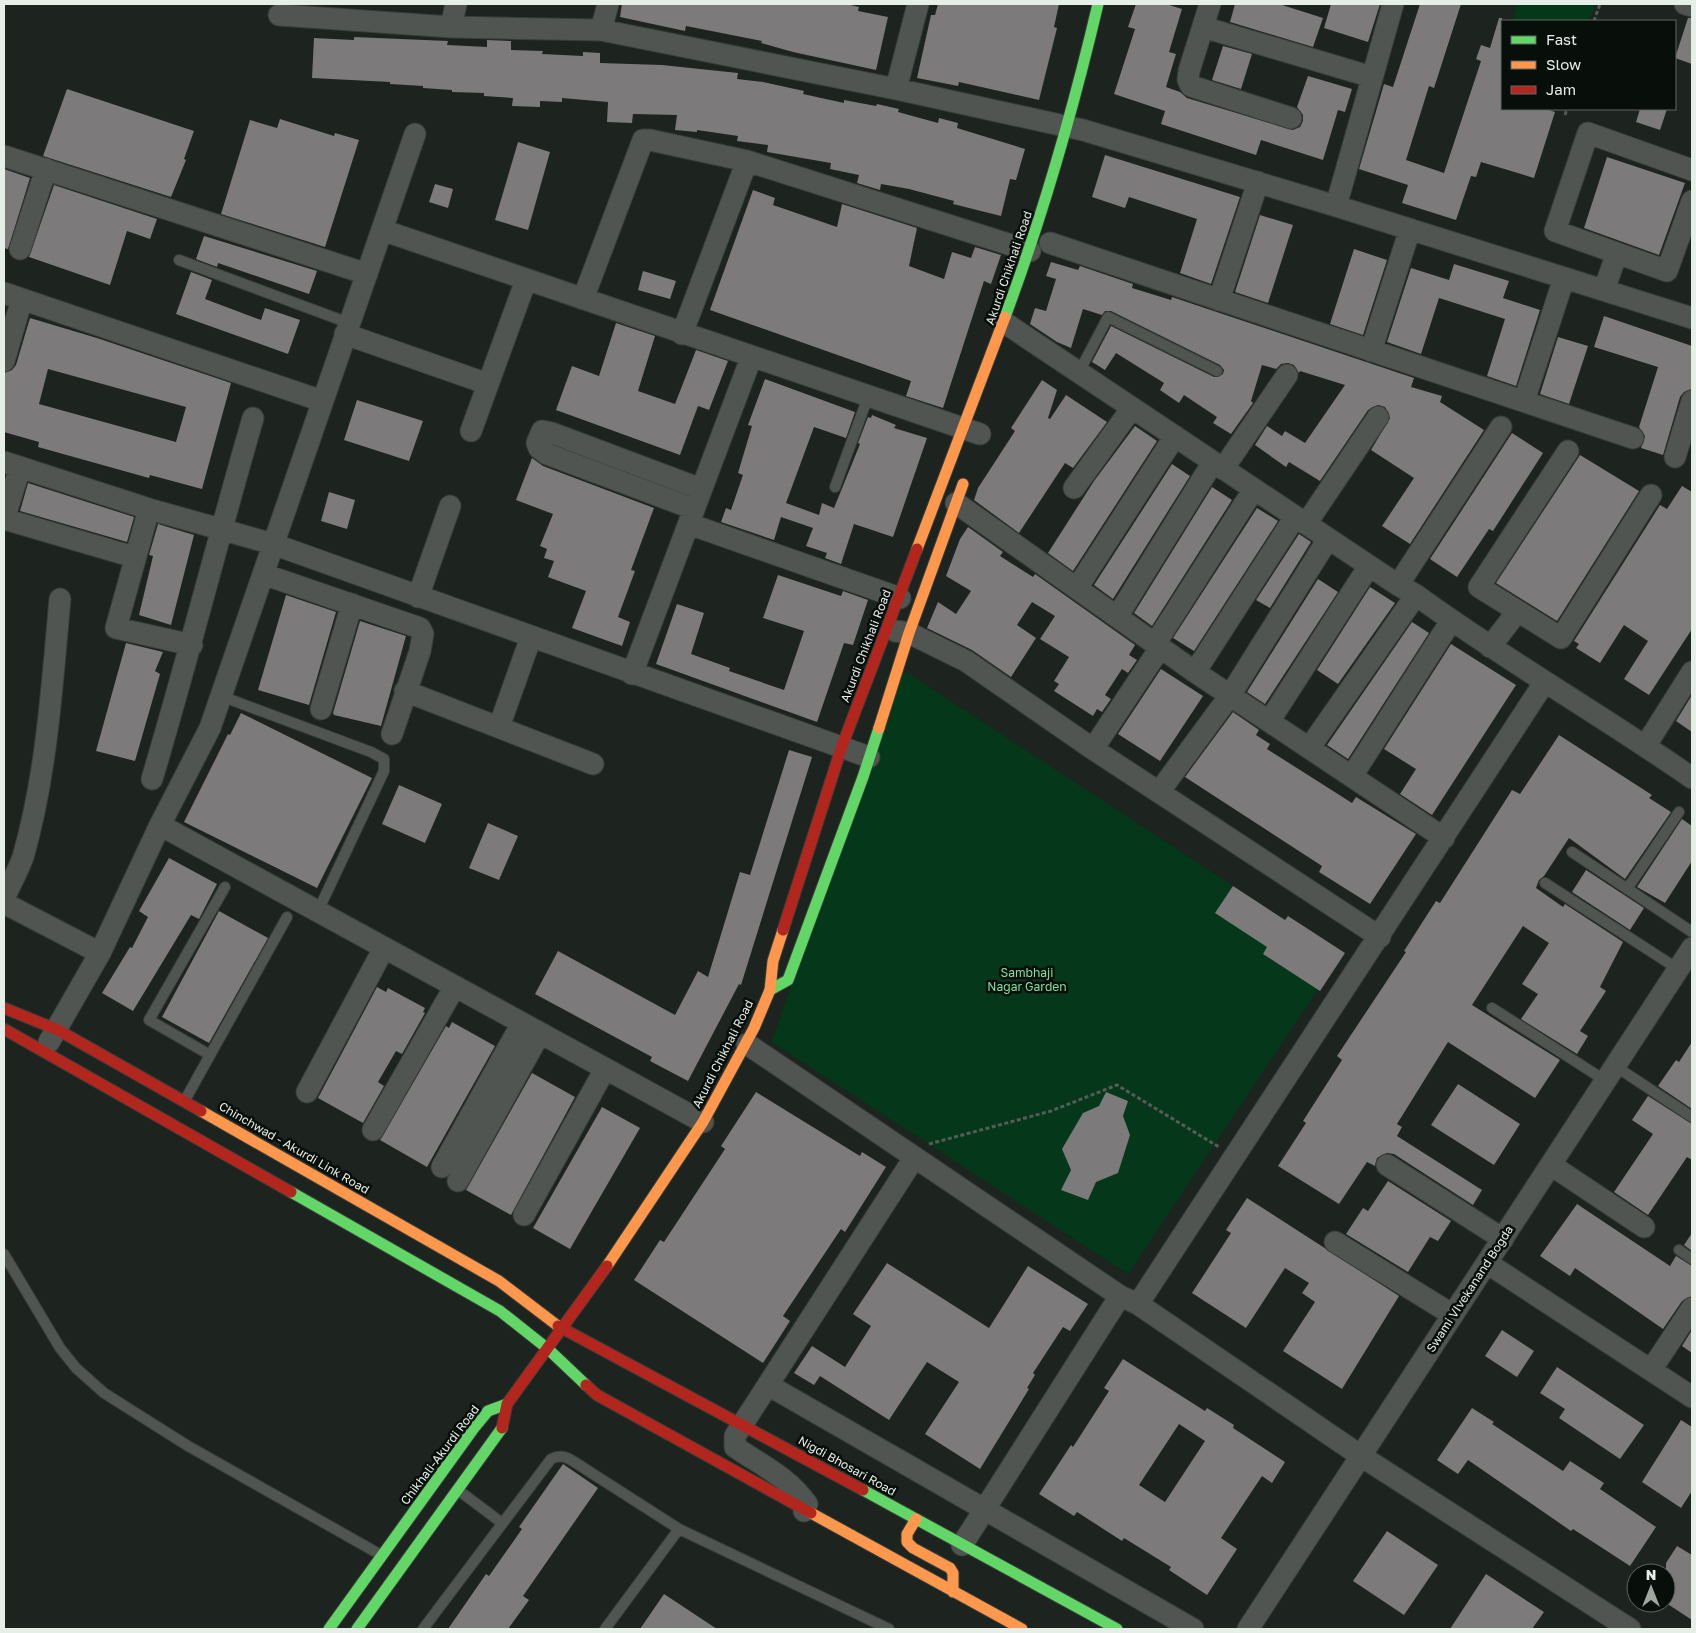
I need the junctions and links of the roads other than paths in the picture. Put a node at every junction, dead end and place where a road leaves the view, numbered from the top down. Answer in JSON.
{"nodes":[{"id":1,"x":456,"y":4,"type":"edge"},
{"id":2,"x":608,"y":4,"type":"edge"},
{"id":3,"x":918,"y":4,"type":"edge"},
{"id":4,"x":1098,"y":4,"type":"edge"},
{"id":5,"x":1210,"y":4,"type":"edge"},
{"id":6,"x":1393,"y":4,"type":"edge"},
{"id":7,"x":1685,"y":4,"type":"edge"},
{"id":8,"x":1692,"y":6,"type":"edge"},
{"id":9,"x":279,"y":15,"type":"dead end"},
{"id":10,"x":451,"y":27,"type":"junction"},
{"id":11,"x":1203,"y":27,"type":"junction"},
{"id":12,"x":601,"y":30,"type":"junction"},
{"id":13,"x":1372,"y":77,"type":"junction"},
{"id":14,"x":896,"y":89,"type":"junction"},
{"id":15,"x":1290,"y":118,"type":"dead end"},
{"id":16,"x":1079,"y":131,"type":"junction"},
{"id":17,"x":415,"y":134,"type":"dead end"},
{"id":18,"x":4,"y":156,"type":"edge"},
{"id":19,"x":747,"y":161,"type":"junction"},
{"id":20,"x":46,"y":169,"type":"junction"},
{"id":21,"x":1692,"y":170,"type":"edge"},
{"id":22,"x":1258,"y":182,"type":"junction"},
{"id":23,"x":1692,"y":201,"type":"edge"},
{"id":24,"x":1336,"y":206,"type":"junction"},
{"id":25,"x":1410,"y":229,"type":"junction"},
{"id":26,"x":382,"y":230,"type":"junction"},
{"id":27,"x":1045,"y":246,"type":"junction"},
{"id":28,"x":20,"y":249,"type":"dead end"},
{"id":29,"x":1617,"y":253,"type":"junction"},
{"id":30,"x":179,"y":260,"type":"dead end"},
{"id":31,"x":366,"y":274,"type":"junction"},
{"id":32,"x":1564,"y":278,"type":"junction"},
{"id":33,"x":526,"y":280,"type":"junction"},
{"id":34,"x":1604,"y":290,"type":"junction"},
{"id":35,"x":13,"y":296,"type":"edge"},
{"id":36,"x":584,"y":300,"type":"junction"},
{"id":37,"x":1220,"y":300,"type":"junction"},
{"id":38,"x":1692,"y":318,"type":"edge"},
{"id":39,"x":347,"y":329,"type":"junction"},
{"id":40,"x":1014,"y":329,"type":"junction"},
{"id":41,"x":682,"y":334,"type":"junction"},
{"id":42,"x":1371,"y":351,"type":"junction"},
{"id":43,"x":751,"y":358,"type":"junction"},
{"id":44,"x":4,"y":362,"type":"edge"},
{"id":45,"x":1217,"y":371,"type":"dead end"},
{"id":46,"x":1079,"y":372,"type":"junction"},
{"id":47,"x":1287,"y":375,"type":"dead end"},
{"id":48,"x":488,"y":384,"type":"junction"},
{"id":49,"x":868,"y":397,"type":"junction"},
{"id":50,"x":322,"y":401,"type":"junction"},
{"id":51,"x":1692,"y":401,"type":"edge"},
{"id":52,"x":1524,"y":402,"type":"junction"},
{"id":53,"x":1132,"y":408,"type":"junction"},
{"id":54,"x":1378,"y":417,"type":"dead end"},
{"id":55,"x":253,"y":418,"type":"dead end"},
{"id":56,"x":1502,"y":427,"type":"dead end"},
{"id":57,"x":472,"y":431,"type":"dead end"},
{"id":58,"x":976,"y":432,"type":"junction"},
{"id":59,"x":1174,"y":436,"type":"junction"},
{"id":60,"x":1632,"y":438,"type":"dead end"},
{"id":61,"x":1568,"y":451,"type":"dead end"},
{"id":62,"x":1675,"y":457,"type":"dead end"},
{"id":63,"x":12,"y":465,"type":"edge"},
{"id":64,"x":1218,"y":465,"type":"junction"},
{"id":65,"x":968,"y":469,"type":"dead end"},
{"id":66,"x":835,"y":487,"type":"dead end"},
{"id":67,"x":1074,"y":488,"type":"dead end"},
{"id":68,"x":702,"y":489,"type":"junction"},
{"id":69,"x":1254,"y":490,"type":"junction"},
{"id":70,"x":1651,"y":495,"type":"dead end"},
{"id":71,"x":956,"y":504,"type":"junction"},
{"id":72,"x":450,"y":506,"type":"dead end"},
{"id":73,"x":149,"y":509,"type":"junction"},
{"id":74,"x":691,"y":517,"type":"junction"},
{"id":75,"x":1301,"y":520,"type":"junction"},
{"id":76,"x":221,"y":530,"type":"junction"},
{"id":77,"x":1328,"y":539,"type":"junction"},
{"id":78,"x":273,"y":544,"type":"junction"},
{"id":79,"x":134,"y":558,"type":"junction"},
{"id":80,"x":1369,"y":566,"type":"junction"},
{"id":81,"x":263,"y":574,"type":"junction"},
{"id":82,"x":1077,"y":588,"type":"junction"},
{"id":83,"x":1407,"y":590,"type":"junction"},
{"id":84,"x":418,"y":596,"type":"junction"},
{"id":85,"x":900,"y":598,"type":"junction"},
{"id":86,"x":60,"y":599,"type":"dead end"},
{"id":87,"x":352,"y":604,"type":"junction"},
{"id":88,"x":1517,"y":612,"type":"junction"},
{"id":89,"x":1117,"y":617,"type":"junction"},
{"id":90,"x":1452,"y":621,"type":"junction"},
{"id":91,"x":888,"y":630,"type":"junction"},
{"id":92,"x":909,"y":633,"type":"junction"},
{"id":93,"x":532,"y":637,"type":"junction"},
{"id":94,"x":192,"y":646,"type":"junction"},
{"id":95,"x":1158,"y":646,"type":"junction"},
{"id":96,"x":1490,"y":647,"type":"junction"},
{"id":97,"x":1195,"y":672,"type":"junction"},
{"id":98,"x":1692,"y":672,"type":"edge"},
{"id":99,"x":632,"y":674,"type":"junction"},
{"id":100,"x":1544,"y":683,"type":"junction"},
{"id":101,"x":405,"y":691,"type":"junction"},
{"id":102,"x":1231,"y":694,"type":"junction"},
{"id":103,"x":221,"y":696,"type":"junction"},
{"id":104,"x":321,"y":709,"type":"dead end"},
{"id":105,"x":1270,"y":720,"type":"junction"},
{"id":106,"x":499,"y":727,"type":"junction"},
{"id":107,"x":392,"y":734,"type":"dead end"},
{"id":108,"x":1646,"y":745,"type":"junction"},
{"id":109,"x":842,"y":746,"type":"junction"},
{"id":110,"x":1310,"y":747,"type":"junction"},
{"id":111,"x":1093,"y":749,"type":"junction"},
{"id":112,"x":869,"y":757,"type":"junction"},
{"id":113,"x":593,"y":764,"type":"dead end"},
{"id":114,"x":1690,"y":771,"type":"edge"},
{"id":115,"x":1352,"y":776,"type":"junction"},
{"id":116,"x":152,"y":779,"type":"dead end"},
{"id":117,"x":1159,"y":792,"type":"junction"},
{"id":118,"x":1679,"y":812,"type":"dead end"},
{"id":119,"x":160,"y":825,"type":"junction"},
{"id":120,"x":1444,"y":838,"type":"junction"},
{"id":121,"x":1572,"y":852,"type":"dead end"},
{"id":122,"x":1545,"y":884,"type":"dead end"},
{"id":123,"x":225,"y":887,"type":"dead end"},
{"id":124,"x":1627,"y":888,"type":"junction"},
{"id":125,"x":4,"y":898,"type":"edge"},
{"id":126,"x":4,"y":903,"type":"edge"},
{"id":127,"x":318,"y":911,"type":"junction"},
{"id":128,"x":287,"y":918,"type":"dead end"},
{"id":129,"x":1692,"y":932,"type":"edge"},
{"id":130,"x":1380,"y":937,"type":"junction"},
{"id":131,"x":384,"y":948,"type":"junction"},
{"id":132,"x":1692,"y":948,"type":"edge"},
{"id":133,"x":100,"y":953,"type":"junction"},
{"id":134,"x":1678,"y":969,"type":"junction"},
{"id":135,"x":455,"y":986,"type":"junction"},
{"id":136,"x":770,"y":990,"type":"junction"},
{"id":137,"x":4,"y":1008,"type":"edge"},
{"id":138,"x":1492,"y":1008,"type":"dead end"},
{"id":139,"x":522,"y":1023,"type":"junction"},
{"id":140,"x":4,"y":1029,"type":"edge"},
{"id":141,"x":58,"y":1030,"type":"junction"},
{"id":142,"x":540,"y":1033,"type":"junction"},
{"id":143,"x":747,"y":1044,"type":"junction"},
{"id":144,"x":43,"y":1051,"type":"junction"},
{"id":145,"x":210,"y":1055,"type":"junction"},
{"id":146,"x":605,"y":1069,"type":"junction"},
{"id":147,"x":1610,"y":1074,"type":"junction"},
{"id":148,"x":307,"y":1092,"type":"dead end"},
{"id":149,"x":184,"y":1101,"type":"junction"},
{"id":150,"x":1692,"y":1116,"type":"edge"},
{"id":151,"x":703,"y":1122,"type":"junction"},
{"id":152,"x":373,"y":1130,"type":"dead end"},
{"id":153,"x":909,"y":1155,"type":"junction"},
{"id":154,"x":1388,"y":1165,"type":"dead end"},
{"id":155,"x":1551,"y":1165,"type":"junction"},
{"id":156,"x":442,"y":1167,"type":"dead end"},
{"id":157,"x":458,"y":1182,"type":"dead end"},
{"id":158,"x":524,"y":1215,"type":"dead end"},
{"id":159,"x":1644,"y":1226,"type":"dead end"},
{"id":160,"x":1503,"y":1239,"type":"junction"},
{"id":161,"x":1336,"y":1242,"type":"dead end"},
{"id":162,"x":1679,"y":1250,"type":"dead end"},
{"id":163,"x":4,"y":1254,"type":"edge"},
{"id":164,"x":1692,"y":1258,"type":"edge"},
{"id":165,"x":1487,"y":1263,"type":"junction"},
{"id":166,"x":1129,"y":1300,"type":"junction"},
{"id":167,"x":1692,"y":1308,"type":"edge"},
{"id":168,"x":1453,"y":1315,"type":"junction"},
{"id":169,"x":562,"y":1328,"type":"junction"},
{"id":170,"x":548,"y":1349,"type":"junction"},
{"id":171,"x":1651,"y":1370,"type":"junction"},
{"id":172,"x":768,"y":1385,"type":"junction"},
{"id":173,"x":1692,"y":1397,"type":"edge"},
{"id":174,"x":507,"y":1404,"type":"junction"},
{"id":175,"x":742,"y":1423,"type":"junction"},
{"id":176,"x":1361,"y":1456,"type":"junction"},
{"id":177,"x":457,"y":1490,"type":"junction"},
{"id":178,"x":985,"y":1510,"type":"junction"},
{"id":179,"x":804,"y":1511,"type":"junction"},
{"id":180,"x":916,"y":1519,"type":"junction"},
{"id":181,"x":502,"y":1523,"type":"junction"},
{"id":182,"x":679,"y":1529,"type":"junction"},
{"id":183,"x":962,"y":1545,"type":"junction"},
{"id":184,"x":382,"y":1555,"type":"junction"},
{"id":185,"x":953,"y":1592,"type":"junction"},
{"id":186,"x":329,"y":1629,"type":"edge"},
{"id":187,"x":357,"y":1629,"type":"edge"},
{"id":188,"x":423,"y":1629,"type":"edge"},
{"id":189,"x":605,"y":1629,"type":"edge"},
{"id":190,"x":889,"y":1629,"type":"edge"},
{"id":191,"x":1022,"y":1629,"type":"edge"},
{"id":192,"x":1117,"y":1629,"type":"edge"},
{"id":193,"x":1193,"y":1629,"type":"edge"},
{"id":194,"x":1248,"y":1629,"type":"edge"},
{"id":195,"x":1630,"y":1629,"type":"edge"}],
"edges":[{"from":1,"to":10,"type":"street"},
{"from":2,"to":12,"type":"street"},
{"from":3,"to":14,"type":"street"},
{"from":4,"to":16,"type":"main road","name":"Akurdi Chikhali Road"},
{"from":5,"to":11,"type":"street"},
{"from":6,"to":13,"type":"street"},
{"from":7,"to":8,"type":"street"},
{"from":9,"to":10,"type":"street"},
{"from":10,"to":12,"type":"street"},
{"from":11,"to":13,"type":"street"},
{"from":11,"to":15,"type":"street"},
{"from":12,"to":14,"type":"street"},
{"from":13,"to":24,"type":"street"},
{"from":14,"to":16,"type":"street"},
{"from":16,"to":22,"type":"street"},
{"from":16,"to":27,"type":"main road","name":"Akurdi Chikhali Road"},
{"from":17,"to":26,"type":"street"},
{"from":18,"to":20,"type":"street"},
{"from":19,"to":27,"type":"street"},
{"from":19,"to":36,"type":"street"},
{"from":19,"to":41,"type":"street"},
{"from":20,"to":28,"type":"street"},
{"from":20,"to":31,"type":"street"},
{"from":21,"to":29,"type":"street"},
{"from":22,"to":24,"type":"street"},
{"from":22,"to":37,"type":"street"},
{"from":23,"to":29,"type":"street"},
{"from":24,"to":25,"type":"street"},
{"from":25,"to":32,"type":"street"},
{"from":25,"to":42,"type":"street"},
{"from":26,"to":31,"type":"street"},
{"from":26,"to":33,"type":"street"},
{"from":27,"to":37,"type":"street"},
{"from":27,"to":40,"type":"main road","name":"Akurdi Chikhali Road"},
{"from":29,"to":34,"type":"street"},
{"from":30,"to":39,"type":"lane"},
{"from":31,"to":39,"type":"street"},
{"from":32,"to":34,"type":"street"},
{"from":32,"to":52,"type":"street"},
{"from":33,"to":36,"type":"street"},
{"from":33,"to":48,"type":"street"},
{"from":34,"to":38,"type":"street"},
{"from":35,"to":44,"type":"street"},
{"from":35,"to":50,"type":"street"},
{"from":36,"to":41,"type":"street"},
{"from":37,"to":42,"type":"street"},
{"from":39,"to":48,"type":"street"},
{"from":39,"to":50,"type":"street"},
{"from":40,"to":46,"type":"street"},
{"from":40,"to":58,"type":"main road","name":"Akurdi Chikhali Road"},
{"from":41,"to":43,"type":"street"},
{"from":42,"to":52,"type":"street"},
{"from":43,"to":49,"type":"street"},
{"from":43,"to":68,"type":"street"},
{"from":45,"to":46,"type":"lane"},
{"from":46,"to":53,"type":"street"},
{"from":47,"to":64,"type":"street"},
{"from":48,"to":57,"type":"street"},
{"from":49,"to":58,"type":"street"},
{"from":49,"to":66,"type":"lane"},
{"from":50,"to":78,"type":"street"},
{"from":51,"to":62,"type":"street"},
{"from":52,"to":60,"type":"street"},
{"from":53,"to":59,"type":"street"},
{"from":53,"to":67,"type":"street"},
{"from":54,"to":75,"type":"street"},
{"from":55,"to":76,"type":"street"},
{"from":56,"to":83,"type":"street"},
{"from":58,"to":85,"type":"main road","name":"Akurdi Chikhali Road"},
{"from":59,"to":64,"type":"street"},
{"from":59,"to":82,"type":"street"},
{"from":61,"to":88,"type":"street"},
{"from":63,"to":73,"type":"street"},
{"from":63,"to":79,"type":"street"},
{"from":64,"to":69,"type":"street"},
{"from":64,"to":89,"type":"street"},
{"from":65,"to":71,"type":"main road"},
{"from":68,"to":74,"type":"street"},
{"from":68,"to":74,"type":"street"},
{"from":69,"to":75,"type":"street"},
{"from":69,"to":95,"type":"street"},
{"from":70,"to":88,"type":"street"},
{"from":71,"to":82,"type":"street"},
{"from":71,"to":92,"type":"main road"},
{"from":72,"to":84,"type":"street"},
{"from":73,"to":76,"type":"street"},
{"from":73,"to":79,"type":"street"},
{"from":74,"to":85,"type":"street"},
{"from":74,"to":99,"type":"street"},
{"from":75,"to":77,"type":"street"},
{"from":75,"to":97,"type":"street"},
{"from":76,"to":78,"type":"street"},
{"from":76,"to":94,"type":"street"},
{"from":77,"to":80,"type":"street"},
{"from":77,"to":102,"type":"street"},
{"from":78,"to":81,"type":"street"},
{"from":78,"to":84,"type":"street"},
{"from":79,"to":94,"type":"street"},
{"from":80,"to":83,"type":"street"},
{"from":80,"to":105,"type":"street"},
{"from":81,"to":87,"type":"street"},
{"from":81,"to":103,"type":"street"},
{"from":82,"to":89,"type":"street"},
{"from":83,"to":90,"type":"street"},
{"from":83,"to":110,"type":"street"},
{"from":84,"to":93,"type":"street"},
{"from":85,"to":91,"type":"main road","name":"Akurdi Chikhali Road"},
{"from":86,"to":125,"type":"street"},
{"from":87,"to":101,"type":"street"},
{"from":87,"to":104,"type":"street"},
{"from":88,"to":96,"type":"street"},
{"from":89,"to":95,"type":"street"},
{"from":90,"to":96,"type":"street"},
{"from":90,"to":115,"type":"street"},
{"from":91,"to":92,"type":"street"},
{"from":91,"to":109,"type":"main road","name":"Akurdi Chikhali Road"},
{"from":92,"to":111,"type":"street"},
{"from":92,"to":112,"type":"main road"},
{"from":93,"to":99,"type":"street"},
{"from":93,"to":106,"type":"street"},
{"from":94,"to":116,"type":"street"},
{"from":95,"to":97,"type":"street"},
{"from":95,"to":111,"type":"street"},
{"from":96,"to":100,"type":"street"},
{"from":97,"to":102,"type":"street"},
{"from":98,"to":108,"type":"street"},
{"from":99,"to":109,"type":"street"},
{"from":100,"to":108,"type":"street"},
{"from":100,"to":120,"type":"street"},
{"from":101,"to":106,"type":"street"},
{"from":101,"to":107,"type":"street"},
{"from":102,"to":105,"type":"street"},
{"from":102,"to":117,"type":"street"},
{"from":103,"to":119,"type":"street"},
{"from":103,"to":127,"type":"lane"},
{"from":105,"to":110,"type":"street"},
{"from":106,"to":113,"type":"street"},
{"from":108,"to":114,"type":"street"},
{"from":109,"to":112,"type":"street"},
{"from":109,"to":136,"type":"main road","name":"Akurdi Chikhali Road"},
{"from":110,"to":115,"type":"street"},
{"from":111,"to":117,"type":"street"},
{"from":112,"to":136,"type":"main road"},
{"from":115,"to":120,"type":"street"},
{"from":117,"to":130,"type":"street"},
{"from":118,"to":124,"type":"lane"},
{"from":119,"to":127,"type":"street"},
{"from":119,"to":133,"type":"street"},
{"from":120,"to":130,"type":"street"},
{"from":121,"to":124,"type":"lane"},
{"from":122,"to":134,"type":"lane"},
{"from":123,"to":145,"type":"lane"},
{"from":124,"to":129,"type":"lane"},
{"from":126,"to":133,"type":"street"},
{"from":127,"to":131,"type":"street"},
{"from":128,"to":145,"type":"lane"},
{"from":130,"to":166,"type":"street"},
{"from":131,"to":135,"type":"street"},
{"from":131,"to":148,"type":"street"},
{"from":132,"to":134,"type":"street","name":"Swami VIvekanand Bogda"},
{"from":133,"to":141,"type":"street"},
{"from":134,"to":147,"type":"street","name":"Swami VIvekanand Bogda"},
{"from":135,"to":139,"type":"street"},
{"from":135,"to":152,"type":"street"},
{"from":136,"to":143,"type":"main road","name":"Akurdi Chikhali Road"},
{"from":137,"to":141,"type":"main road","name":"Chinchwad - Akurdi Link Road"},
{"from":138,"to":147,"type":"lane"},
{"from":139,"to":142,"type":"street"},
{"from":139,"to":156,"type":"street"},
{"from":140,"to":144,"type":"main road"},
{"from":141,"to":144,"type":"street"},
{"from":141,"to":149,"type":"main road","name":"Chinchwad - Akurdi Link Road"},
{"from":142,"to":146,"type":"street"},
{"from":142,"to":157,"type":"street"},
{"from":143,"to":151,"type":"main road","name":"Akurdi Chikhali Road"},
{"from":143,"to":153,"type":"street"},
{"from":144,"to":170,"type":"main road"},
{"from":145,"to":149,"type":"lane"},
{"from":146,"to":151,"type":"street"},
{"from":146,"to":158,"type":"street"},
{"from":147,"to":150,"type":"lane"},
{"from":147,"to":155,"type":"street","name":"Swami VIvekanand Bogda"},
{"from":149,"to":169,"type":"main road","name":"Chinchwad - Akurdi Link Road"},
{"from":151,"to":169,"type":"main road","name":"Akurdi Chikhali Road"},
{"from":153,"to":166,"type":"street"},
{"from":153,"to":172,"type":"street"},
{"from":154,"to":160,"type":"street"},
{"from":155,"to":159,"type":"street"},
{"from":155,"to":160,"type":"street","name":"Swami VIvekanand Bogda"},
{"from":160,"to":165,"type":"street","name":"Swami VIvekanand Bogda"},
{"from":161,"to":168,"type":"street"},
{"from":162,"to":164,"type":"lane"},
{"from":163,"to":184,"type":"lane"},
{"from":165,"to":168,"type":"street","name":"Swami VIvekanand Bogda"},
{"from":165,"to":171,"type":"street"},
{"from":166,"to":176,"type":"street"},
{"from":166,"to":178,"type":"street"},
{"from":167,"to":171,"type":"street"},
{"from":168,"to":176,"type":"street","name":"Swami VIvekanand Bogda"},
{"from":169,"to":170,"type":"main road","name":"Akurdi Chikhali Road"},
{"from":169,"to":175,"type":"main road","name":"Nigdi Bhosari Road"},
{"from":170,"to":174,"type":"main road","name":"Akurdi Chikhali Road"},
{"from":170,"to":179,"type":"main road"},
{"from":171,"to":173,"type":"street"},
{"from":172,"to":175,"type":"street"},
{"from":172,"to":178,"type":"street"},
{"from":174,"to":177,"type":"main road"},
{"from":174,"to":184,"type":"main road","name":"Chikhali-Akurdi Road"},
{"from":175,"to":179,"type":"street"},
{"from":175,"to":180,"type":"main road","name":"Nigdi Bhosari Road"},
{"from":176,"to":194,"type":"street","name":"Swami VIvekanand Bogda"},
{"from":176,"to":195,"type":"street"},
{"from":177,"to":181,"type":"lane"},
{"from":177,"to":187,"type":"main road"},
{"from":178,"to":183,"type":"street"},
{"from":178,"to":193,"type":"street"},
{"from":179,"to":185,"type":"main road"},
{"from":180,"to":183,"type":"main road","name":"Nigdi Bhosari Road"},
{"from":180,"to":185,"type":"main road"},
{"from":181,"to":182,"type":"lane"},
{"from":181,"to":188,"type":"lane"},
{"from":182,"to":189,"type":"lane"},
{"from":182,"to":190,"type":"lane"},
{"from":183,"to":192,"type":"main road","name":"Nigdi Bhosari Road"},
{"from":184,"to":186,"type":"main road","name":"Chikhali-Akurdi Road"},
{"from":185,"to":191,"type":"main road"}]}
